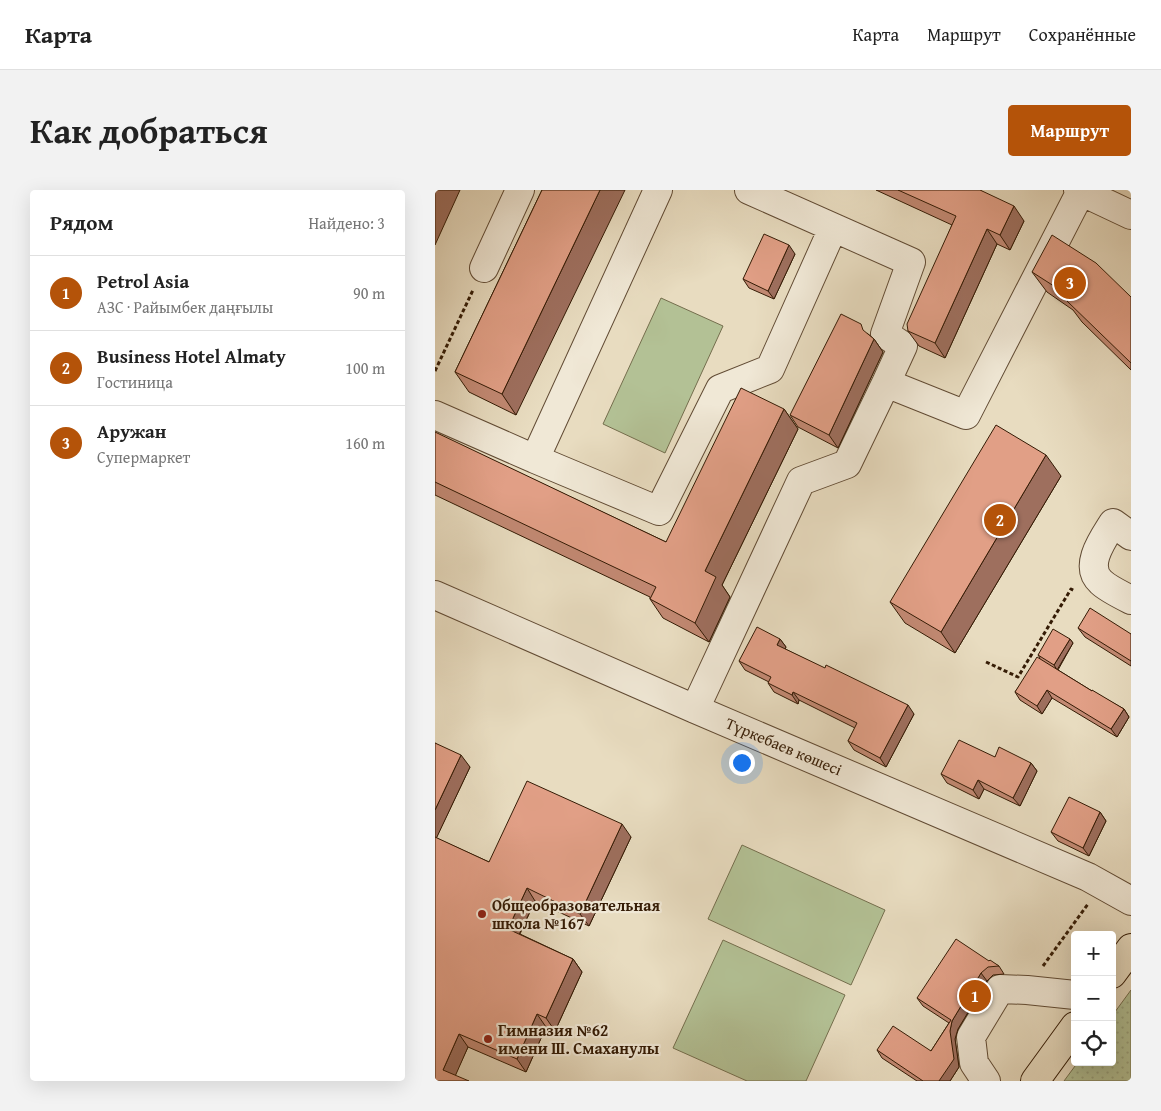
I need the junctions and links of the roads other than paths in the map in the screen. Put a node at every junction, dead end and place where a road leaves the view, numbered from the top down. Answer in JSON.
{"nodes":[{"id":1,"x":520,"y":190,"type":"edge"},
{"id":2,"x":658,"y":190,"type":"edge"},
{"id":3,"x":749,"y":190,"type":"edge"},
{"id":4,"x":1079,"y":191,"type":"edge"},
{"id":5,"x":1131,"y":214,"type":"edge"},
{"id":6,"x":833,"y":228,"type":"junction"},
{"id":7,"x":483,"y":268,"type":"road end"},
{"id":8,"x":887,"y":383,"type":"junction"},
{"id":9,"x":435,"y":415,"type":"edge"},
{"id":10,"x":535,"y":458,"type":"junction"},
{"id":11,"x":1131,"y":536,"type":"edge"},
{"id":12,"x":435,"y":595,"type":"edge"},
{"id":13,"x":1131,"y":600,"type":"edge"},
{"id":14,"x":695,"y":708,"type":"junction"},
{"id":15,"x":1131,"y":901,"type":"edge"},
{"id":16,"x":1131,"y":948,"type":"edge"},
{"id":17,"x":1116,"y":969,"type":"edge"},
{"id":18,"x":1071,"y":995,"type":"edge"},
{"id":19,"x":1071,"y":1032,"type":"edge"},
{"id":20,"x":986,"y":1081,"type":"edge"},
{"id":21,"x":1035,"y":1081,"type":"edge"}],
"edges":[{"from":1,"to":7,"type":"street"},
{"from":2,"to":10,"type":"street"},
{"from":3,"to":6,"type":"street"},
{"from":4,"to":5,"type":"street"},
{"from":4,"to":8,"type":"street"},
{"from":6,"to":8,"type":"street"},
{"from":6,"to":10,"type":"street"},
{"from":8,"to":14,"type":"street"},
{"from":9,"to":10,"type":"street"},
{"from":11,"to":13,"type":"street"},
{"from":12,"to":14,"type":"street","name":"Түркебаев көшесі"},
{"from":14,"to":15,"type":"street","name":"Түркебаев көшесі"},
{"from":16,"to":17,"type":"main road"},
{"from":18,"to":20,"type":"street"},
{"from":19,"to":21,"type":"main road"}]}
